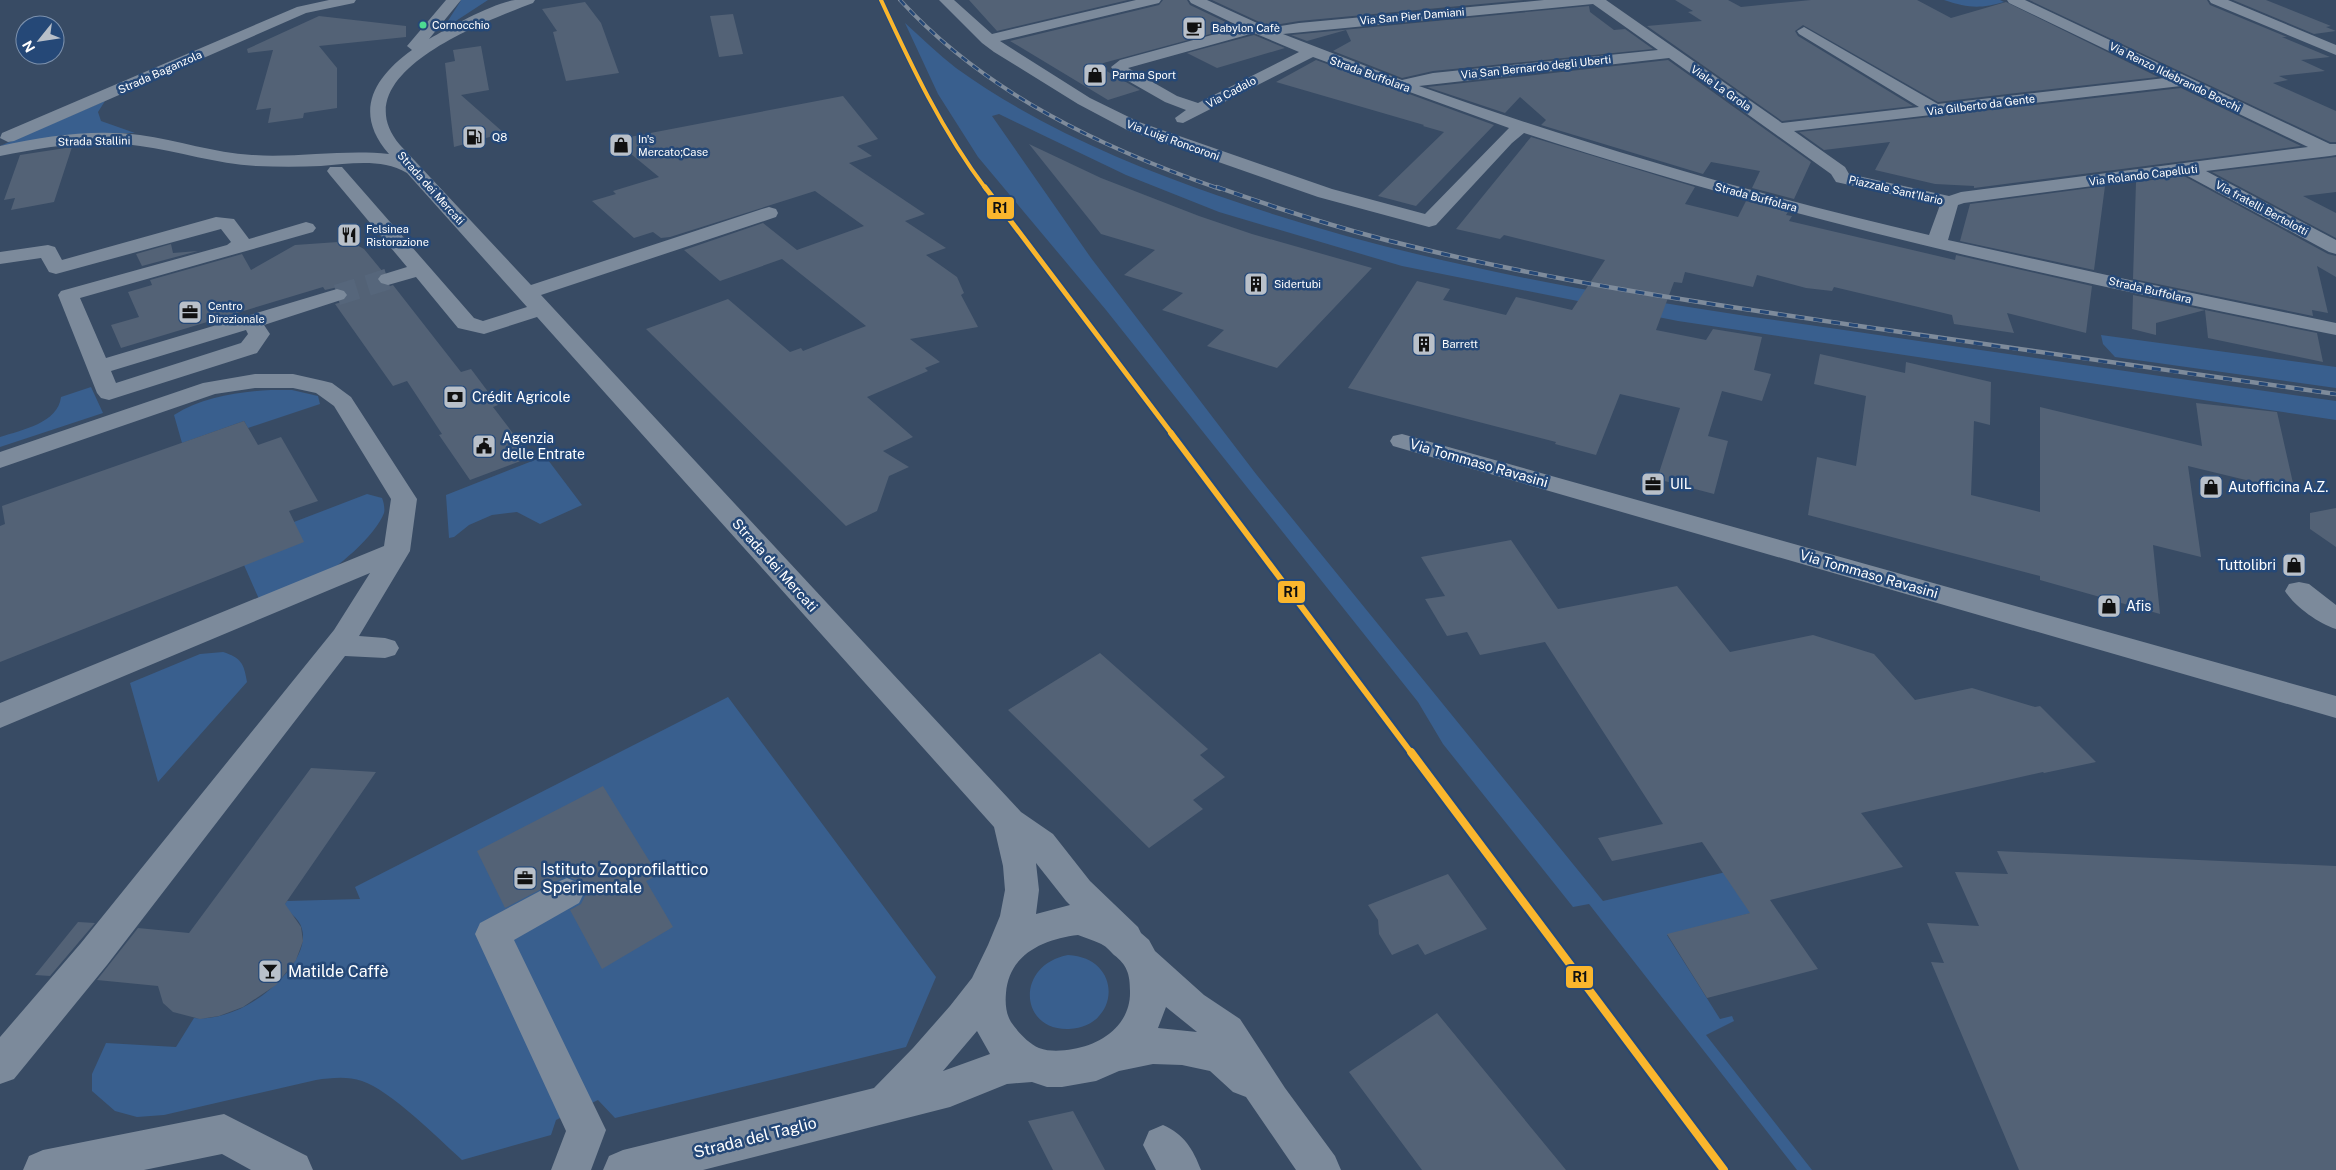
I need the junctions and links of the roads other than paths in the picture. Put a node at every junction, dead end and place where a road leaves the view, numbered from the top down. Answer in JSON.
{"nodes":[{"id":1,"x":349,"y":0,"type":"edge"},
{"id":2,"x":454,"y":0,"type":"edge"},
{"id":3,"x":528,"y":0,"type":"edge"},
{"id":4,"x":946,"y":0,"type":"edge"},
{"id":5,"x":1154,"y":0,"type":"edge"},
{"id":6,"x":1196,"y":0,"type":"edge"},
{"id":7,"x":1590,"y":0,"type":"edge"},
{"id":8,"x":1597,"y":0,"type":"edge"},
{"id":9,"x":2014,"y":0,"type":"edge"},
{"id":10,"x":2216,"y":0,"type":"edge"},
{"id":11,"x":324,"y":2,"type":"edge"},
{"id":12,"x":495,"y":2,"type":"edge"},
{"id":13,"x":456,"y":29,"type":"junction"},
{"id":14,"x":1260,"y":30,"type":"junction"},
{"id":15,"x":1804,"y":31,"type":"dead end"},
{"id":16,"x":987,"y":40,"type":"junction"},
{"id":17,"x":2336,"y":50,"type":"edge"},
{"id":18,"x":1311,"y":52,"type":"junction"},
{"id":19,"x":1672,"y":53,"type":"junction"},
{"id":20,"x":412,"y":55,"type":"junction"},
{"id":21,"x":181,"y":63,"type":"junction"},
{"id":22,"x":2183,"y":81,"type":"junction"},
{"id":23,"x":1401,"y":85,"type":"junction"},
{"id":24,"x":1198,"y":110,"type":"junction"},
{"id":25,"x":1936,"y":110,"type":"junction"},
{"id":26,"x":107,"y":112,"type":"dead end"},
{"id":27,"x":120,"y":123,"type":"dead end"},
{"id":28,"x":379,"y":126,"type":"junction"},
{"id":29,"x":1521,"y":127,"type":"junction"},
{"id":30,"x":1779,"y":128,"type":"junction"},
{"id":31,"x":1153,"y":134,"type":"junction"},
{"id":32,"x":0,"y":140,"type":"edge"},
{"id":33,"x":188,"y":149,"type":"junction"},
{"id":34,"x":0,"y":151,"type":"edge"},
{"id":35,"x":2333,"y":151,"type":"edge"},
{"id":36,"x":276,"y":161,"type":"junction"},
{"id":37,"x":2188,"y":169,"type":"junction"},
{"id":38,"x":414,"y":170,"type":"junction"},
{"id":39,"x":336,"y":171,"type":"dead end"},
{"id":40,"x":1842,"y":178,"type":"junction"},
{"id":41,"x":1950,"y":202,"type":"junction"},
{"id":42,"x":769,"y":213,"type":"dead end"},
{"id":43,"x":1824,"y":215,"type":"junction"},
{"id":44,"x":306,"y":228,"type":"dead end"},
{"id":45,"x":1937,"y":242,"type":"junction"},
{"id":46,"x":2336,"y":248,"type":"edge"},
{"id":47,"x":234,"y":250,"type":"junction"},
{"id":48,"x":0,"y":258,"type":"edge"},
{"id":49,"x":56,"y":268,"type":"junction"},
{"id":50,"x":420,"y":269,"type":"junction"},
{"id":51,"x":388,"y":279,"type":"tunnel mouth"},
{"id":52,"x":337,"y":295,"type":"tunnel mouth"},
{"id":53,"x":68,"y":296,"type":"junction"},
{"id":54,"x":534,"y":301,"type":"junction"},
{"id":55,"x":2336,"y":329,"type":"edge"},
{"id":56,"x":1402,"y":441,"type":"dead end"},
{"id":57,"x":0,"y":460,"type":"edge"},
{"id":58,"x":397,"y":551,"type":"junction"},
{"id":59,"x":2299,"y":591,"type":"dead end"},
{"id":60,"x":2336,"y":619,"type":"edge"},
{"id":61,"x":338,"y":645,"type":"junction"},
{"id":62,"x":385,"y":648,"type":"dead end"},
{"id":63,"x":2336,"y":707,"type":"edge"},
{"id":64,"x":0,"y":716,"type":"edge"},
{"id":65,"x":1010,"y":821,"type":"junction"},
{"id":66,"x":567,"y":893,"type":"dead end"},
{"id":67,"x":1135,"y":951,"type":"junction"},
{"id":68,"x":994,"y":971,"type":"junction"},
{"id":69,"x":1116,"y":1053,"type":"junction"},
{"id":70,"x":1031,"y":1064,"type":"junction"},
{"id":71,"x":0,"y":1066,"type":"edge"},
{"id":72,"x":1271,"y":1102,"type":"junction"},
{"id":73,"x":886,"y":1103,"type":"junction"},
{"id":74,"x":42,"y":1170,"type":"edge"},
{"id":75,"x":293,"y":1170,"type":"edge"},
{"id":76,"x":571,"y":1170,"type":"edge"},
{"id":77,"x":623,"y":1170,"type":"edge"},
{"id":78,"x":1321,"y":1170,"type":"edge"}],
"edges":[{"from":1,"to":11,"type":"street","name":"Strada Baganzola"},
{"from":2,"to":20,"type":"street"},
{"from":3,"to":13,"type":"street"},
{"from":4,"to":16,"type":"street","name":"Via Luigi Roncoroni"},
{"from":5,"to":16,"type":"street"},
{"from":6,"to":14,"type":"street","name":"Strada Buffolara"},
{"from":7,"to":14,"type":"street","name":"Via San Pier Damiani"},
{"from":8,"to":19,"type":"street","name":"Viale La Grola"},
{"from":9,"to":22,"type":"street","name":"Via Renzo Ildebrando Bocchi"},
{"from":10,"to":17,"type":"street"},
{"from":11,"to":21,"type":"street","name":"Strada Baganzola"},
{"from":12,"to":13,"type":"street"},
{"from":13,"to":20,"type":"street"},
{"from":14,"to":18,"type":"street","name":"Strada Buffolara"},
{"from":14,"to":24,"type":"street","name":"Via San Pier Damiani"},
{"from":15,"to":25,"type":"street"},
{"from":16,"to":31,"type":"street","name":"Via Luigi Roncoroni"},
{"from":18,"to":23,"type":"street","name":"Strada Buffolara"},
{"from":18,"to":24,"type":"street","name":"Via Cadalo"},
{"from":19,"to":23,"type":"street","name":"Via San Bernardo degli Uberti"},
{"from":19,"to":30,"type":"street","name":"Viale La Grola"},
{"from":20,"to":28,"type":"street"},
{"from":21,"to":26,"type":"street"},
{"from":21,"to":32,"type":"street","name":"Strada Baganzola"},
{"from":22,"to":25,"type":"street","name":"Via Gilberto da Gente"},
{"from":22,"to":35,"type":"street","name":"Via Renzo Ildebrando Bocchi"},
{"from":23,"to":29,"type":"street","name":"Strada Buffolara"},
{"from":24,"to":31,"type":"street","name":"Via Cadalo"},
{"from":25,"to":30,"type":"street","name":"Via Gilberto da Gente"},
{"from":27,"to":33,"type":"street","name":"Strada Stallini"},
{"from":28,"to":36,"type":"street","name":"Strada Stallini"},
{"from":28,"to":38,"type":"street","name":"Strada dei Mercati"},
{"from":29,"to":31,"type":"street","name":"Via Luigi Roncoroni"},
{"from":29,"to":43,"type":"street","name":"Strada Buffolara"},
{"from":30,"to":40,"type":"street","name":"Viale La Grola"},
{"from":33,"to":34,"type":"street","name":"Strada Stallini"},
{"from":33,"to":36,"type":"street","name":"Strada Stallini"},
{"from":35,"to":37,"type":"street","name":"Via Rolando Capelluti"},
{"from":36,"to":38,"type":"street","name":"Strada Stallini"},
{"from":37,"to":41,"type":"street","name":"Via Rolando Capelluti"},
{"from":37,"to":46,"type":"street","name":"Via fratelli Bertolotti"},
{"from":38,"to":54,"type":"street","name":"Strada dei Mercati"},
{"from":39,"to":50,"type":"street"},
{"from":40,"to":41,"type":"street","name":"Piazzale Sant'Ilario"},
{"from":40,"to":43,"type":"street","name":"Piazzale Sant'Ilario"},
{"from":41,"to":45,"type":"street","name":"Piazzale Sant'Ilario"},
{"from":42,"to":54,"type":"street"},
{"from":43,"to":45,"type":"street","name":"Strada Buffolara"},
{"from":44,"to":47,"type":"street"},
{"from":45,"to":55,"type":"street","name":"Strada Buffolara"},
{"from":47,"to":49,"type":"street"},
{"from":47,"to":53,"type":"street"},
{"from":48,"to":49,"type":"street"},
{"from":49,"to":53,"type":"street"},
{"from":50,"to":51,"type":"street"},
{"from":50,"to":54,"type":"street"},
{"from":52,"to":53,"type":"street"},
{"from":54,"to":65,"type":"street","name":"Strada dei Mercati"},
{"from":56,"to":63,"type":"street","name":"Via Tommaso Ravasini"},
{"from":57,"to":58,"type":"street"},
{"from":58,"to":61,"type":"street"},
{"from":58,"to":64,"type":"street"},
{"from":59,"to":60,"type":"street"},
{"from":61,"to":62,"type":"street"},
{"from":61,"to":71,"type":"street"},
{"from":65,"to":67,"type":"street","name":"Strada dei Mercati"},
{"from":65,"to":68,"type":"street","name":"Strada dei Mercati"},
{"from":66,"to":76,"type":"street"},
{"from":67,"to":68,"type":"street","name":"Strada dei Mercati"},
{"from":67,"to":69,"type":"street","name":"Strada dei Mercati"},
{"from":67,"to":72,"type":"street","name":"Strada dei Mercati"},
{"from":68,"to":70,"type":"street","name":"Strada dei Mercati"},
{"from":68,"to":73,"type":"street","name":"Strada del Taglio"},
{"from":69,"to":70,"type":"street","name":"Strada dei Mercati"},
{"from":69,"to":72,"type":"street","name":"Strada dei Mercati"},
{"from":70,"to":73,"type":"street","name":"Strada del Taglio"},
{"from":72,"to":78,"type":"street","name":"Strada dei Mercati"},
{"from":73,"to":77,"type":"street","name":"Strada del Taglio"},
{"from":74,"to":75,"type":"street"}]}
